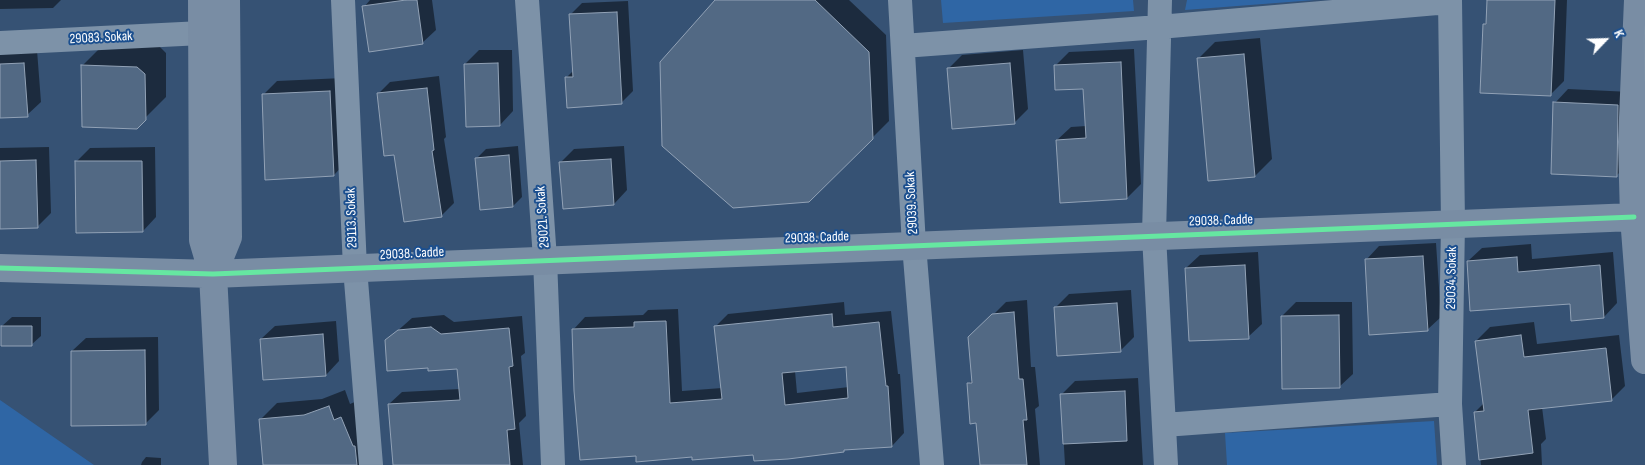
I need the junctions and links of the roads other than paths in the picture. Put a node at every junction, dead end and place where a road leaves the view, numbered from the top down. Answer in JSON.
{"nodes":[{"id":1,"x":202,"y":0,"type":"edge"},
{"id":2,"x":226,"y":0,"type":"edge"},
{"id":3,"x":343,"y":0,"type":"edge"},
{"id":4,"x":527,"y":0,"type":"edge"},
{"id":5,"x":900,"y":0,"type":"edge"},
{"id":6,"x":1160,"y":0,"type":"edge"},
{"id":7,"x":1638,"y":0,"type":"edge"},
{"id":8,"x":1449,"y":1,"type":"edge"},
{"id":9,"x":1159,"y":27,"type":"junction"},
{"id":10,"x":202,"y":33,"type":"junction"},
{"id":11,"x":0,"y":43,"type":"edge"},
{"id":12,"x":903,"y":46,"type":"junction"},
{"id":13,"x":1634,"y":217,"type":"junction"},
{"id":14,"x":1453,"y":223,"type":"junction"},
{"id":15,"x":1154,"y":235,"type":"junction"},
{"id":16,"x":914,"y":245,"type":"junction"},
{"id":17,"x":546,"y":259,"type":"junction"},
{"id":18,"x":0,"y":268,"type":"edge"},
{"id":19,"x":355,"y":268,"type":"junction"},
{"id":20,"x":213,"y":274,"type":"junction"},
{"id":21,"x":1645,"y":360,"type":"edge"},
{"id":22,"x":1450,"y":404,"type":"junction"},
{"id":23,"x":1164,"y":425,"type":"junction"},
{"id":24,"x":223,"y":465,"type":"edge"},
{"id":25,"x":371,"y":465,"type":"edge"},
{"id":26,"x":553,"y":465,"type":"edge"},
{"id":27,"x":932,"y":465,"type":"edge"},
{"id":28,"x":1166,"y":465,"type":"edge"},
{"id":29,"x":1454,"y":465,"type":"edge"}],
"edges":[{"from":1,"to":10,"type":"street"},
{"from":2,"to":20,"type":"street"},
{"from":3,"to":19,"type":"street","name":"29113. Sokak"},
{"from":4,"to":17,"type":"street","name":"29021. Sokak"},
{"from":5,"to":12,"type":"street","name":"29039. Sokak"},
{"from":6,"to":9,"type":"street"},
{"from":7,"to":13,"type":"street"},
{"from":8,"to":9,"type":"street"},
{"from":8,"to":14,"type":"street","name":"29034. Sokak"},
{"from":9,"to":12,"type":"street"},
{"from":9,"to":15,"type":"street"},
{"from":10,"to":11,"type":"street","name":"29083. Sokak"},
{"from":10,"to":20,"type":"street"},
{"from":12,"to":16,"type":"street","name":"29039. Sokak"},
{"from":13,"to":14,"type":"street","name":"29038. Cadde"},
{"from":13,"to":21,"type":"street"},
{"from":14,"to":15,"type":"street","name":"29038. Cadde"},
{"from":14,"to":22,"type":"street","name":"29034. Sokak"},
{"from":15,"to":16,"type":"street","name":"29038. Cadde"},
{"from":15,"to":23,"type":"street"},
{"from":16,"to":17,"type":"street","name":"29038. Cadde"},
{"from":16,"to":27,"type":"street","name":"29039. Sokak"},
{"from":17,"to":19,"type":"street","name":"29038. Cadde"},
{"from":17,"to":26,"type":"street","name":"29021. Sokak"},
{"from":18,"to":20,"type":"street","name":"29038. Cadde"},
{"from":19,"to":20,"type":"street","name":"29038. Cadde"},
{"from":19,"to":25,"type":"street","name":"29113. Sokak"},
{"from":20,"to":24,"type":"street"},
{"from":22,"to":23,"type":"street"},
{"from":22,"to":29,"type":"street","name":"29034. Sokak"},
{"from":23,"to":28,"type":"street"}]}
